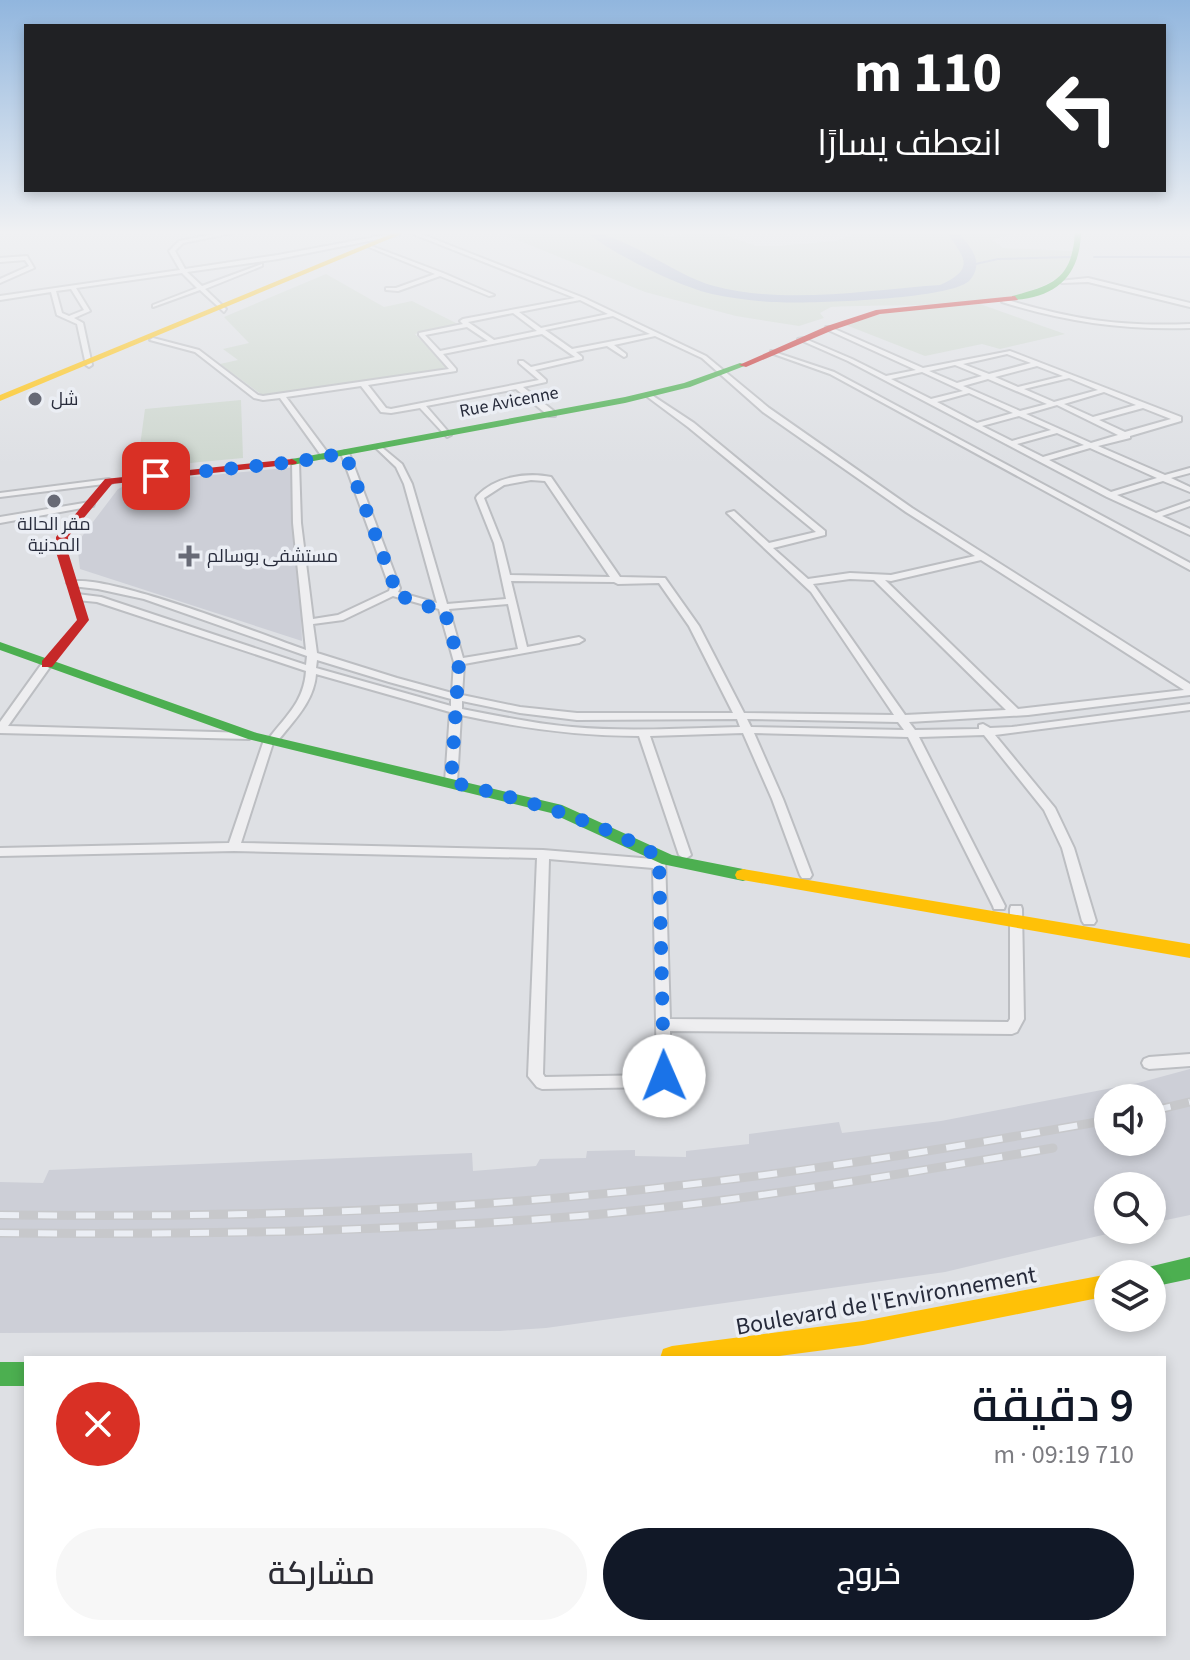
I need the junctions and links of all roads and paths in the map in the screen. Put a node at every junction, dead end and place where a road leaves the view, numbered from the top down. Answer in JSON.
{"nodes":[{"id":1,"x":57,"y":309,"type":"edge"},
{"id":2,"x":86,"y":309,"type":"edge"},
{"id":3,"x":219,"y":309,"type":"edge"},
{"id":4,"x":523,"y":309,"type":"edge"},
{"id":5,"x":605,"y":309,"type":"edge"},
{"id":6,"x":892,"y":309,"type":"edge"},
{"id":7,"x":1038,"y":309,"type":"edge"},
{"id":8,"x":514,"y":311,"type":"junction"},
{"id":9,"x":615,"y":314,"type":"junction"},
{"id":10,"x":70,"y":318,"type":"junction"},
{"id":11,"x":468,"y":325,"type":"junction"},
{"id":12,"x":1190,"y":326,"type":"edge"},
{"id":13,"x":828,"y":328,"type":"junction"},
{"id":14,"x":170,"y":330,"type":"junction"},
{"id":15,"x":541,"y":331,"type":"junction"},
{"id":16,"x":657,"y":334,"type":"junction"},
{"id":17,"x":801,"y":339,"type":"junction"},
{"id":18,"x":153,"y":340,"type":"junction"},
{"id":19,"x":493,"y":342,"type":"junction"},
{"id":20,"x":609,"y":344,"type":"junction"},
{"id":21,"x":572,"y":351,"type":"junction"},
{"id":22,"x":773,"y":352,"type":"junction"},
{"id":23,"x":882,"y":352,"type":"junction"},
{"id":24,"x":439,"y":353,"type":"junction"},
{"id":25,"x":624,"y":355,"type":"dead end"},
{"id":26,"x":871,"y":355,"type":"dead end"},
{"id":27,"x":861,"y":358,"type":"dead end"},
{"id":28,"x":850,"y":360,"type":"junction"},
{"id":29,"x":521,"y":362,"type":"dead end"},
{"id":30,"x":88,"y":363,"type":"junction"},
{"id":31,"x":956,"y":363,"type":"junction"},
{"id":32,"x":1040,"y":363,"type":"junction"},
{"id":33,"x":530,"y":369,"type":"junction"},
{"id":34,"x":924,"y":371,"type":"junction"},
{"id":35,"x":722,"y":373,"type":"junction"},
{"id":36,"x":988,"y":376,"type":"junction"},
{"id":37,"x":1071,"y":376,"type":"junction"},
{"id":38,"x":885,"y":378,"type":"junction"},
{"id":39,"x":363,"y":383,"type":"junction"},
{"id":40,"x":957,"y":385,"type":"junction"},
{"id":41,"x":518,"y":387,"type":"junction"},
{"id":42,"x":1017,"y":388,"type":"junction"},
{"id":43,"x":1105,"y":390,"type":"junction"},
{"id":44,"x":969,"y":391,"type":"junction"},
{"id":45,"x":1004,"y":391,"type":"dead end"},
{"id":46,"x":993,"y":394,"type":"dead end"},
{"id":47,"x":648,"y":395,"type":"junction"},
{"id":48,"x":282,"y":396,"type":"junction"},
{"id":49,"x":982,"y":396,"type":"junction"},
{"id":50,"x":0,"y":400,"type":"edge"},
{"id":51,"x":930,"y":402,"type":"junction"},
{"id":52,"x":1055,"y":404,"type":"junction"},
{"id":53,"x":1144,"y":405,"type":"junction"},
{"id":54,"x":422,"y":406,"type":"junction"},
{"id":55,"x":1020,"y":413,"type":"junction"},
{"id":56,"x":552,"y":414,"type":"junction"},
{"id":57,"x":1092,"y":420,"type":"junction"},
{"id":58,"x":974,"y":426,"type":"junction"},
{"id":59,"x":1059,"y":430,"type":"junction"},
{"id":60,"x":447,"y":435,"type":"junction"},
{"id":61,"x":1127,"y":436,"type":"junction"},
{"id":62,"x":1000,"y":439,"type":"junction"},
{"id":63,"x":1009,"y":444,"type":"junction"},
{"id":64,"x":1095,"y":446,"type":"junction"},
{"id":65,"x":379,"y":447,"type":"junction"},
{"id":66,"x":967,"y":448,"type":"junction"},
{"id":67,"x":345,"y":453,"type":"junction"},
{"id":68,"x":326,"y":456,"type":"junction"},
{"id":69,"x":1042,"y":460,"type":"junction"},
{"id":70,"x":295,"y":462,"type":"junction"},
{"id":71,"x":1190,"y":470,"type":"edge"},
{"id":72,"x":1164,"y":478,"type":"junction"},
{"id":73,"x":109,"y":481,"type":"junction"},
{"id":74,"x":1190,"y":490,"type":"edge"},
{"id":75,"x":0,"y":495,"type":"edge"},
{"id":76,"x":1110,"y":495,"type":"junction"},
{"id":77,"x":1190,"y":503,"type":"edge"},
{"id":78,"x":90,"y":504,"type":"junction"},
{"id":79,"x":731,"y":513,"type":"dead end"},
{"id":80,"x":1155,"y":516,"type":"junction"},
{"id":81,"x":0,"y":520,"type":"edge"},
{"id":82,"x":1190,"y":532,"type":"edge"},
{"id":83,"x":769,"y":546,"type":"junction"},
{"id":84,"x":982,"y":557,"type":"junction"},
{"id":85,"x":1190,"y":567,"type":"edge"},
{"id":86,"x":507,"y":578,"type":"junction"},
{"id":87,"x":877,"y":578,"type":"junction"},
{"id":88,"x":618,"y":581,"type":"junction"},
{"id":89,"x":808,"y":582,"type":"junction"},
{"id":90,"x":75,"y":590,"type":"junction"},
{"id":91,"x":393,"y":593,"type":"junction"},
{"id":92,"x":512,"y":601,"type":"junction"},
{"id":93,"x":444,"y":609,"type":"junction"},
{"id":94,"x":308,"y":622,"type":"junction"},
{"id":95,"x":579,"y":640,"type":"dead end"},
{"id":96,"x":0,"y":646,"type":"edge"},
{"id":97,"x":523,"y":651,"type":"junction"},
{"id":98,"x":312,"y":656,"type":"junction"},
{"id":99,"x":459,"y":662,"type":"junction"},
{"id":100,"x":47,"y":664,"type":"junction"},
{"id":101,"x":311,"y":670,"type":"junction"},
{"id":102,"x":1190,"y":691,"type":"edge"},
{"id":103,"x":456,"y":696,"type":"junction"},
{"id":104,"x":1190,"y":707,"type":"edge"},
{"id":105,"x":455,"y":709,"type":"junction"},
{"id":106,"x":1014,"y":712,"type":"junction"},
{"id":107,"x":740,"y":716,"type":"junction"},
{"id":108,"x":974,"y":716,"type":"junction"},
{"id":109,"x":902,"y":719,"type":"junction"},
{"id":110,"x":0,"y":729,"type":"edge"},
{"id":111,"x":747,"y":730,"type":"junction"},
{"id":112,"x":986,"y":732,"type":"junction"},
{"id":113,"x":644,"y":733,"type":"junction"},
{"id":114,"x":911,"y":734,"type":"junction"},
{"id":115,"x":265,"y":739,"type":"junction"},
{"id":116,"x":451,"y":782,"type":"junction"},
{"id":117,"x":234,"y":847,"type":"junction"},
{"id":118,"x":0,"y":852,"type":"edge"},
{"id":119,"x":543,"y":854,"type":"junction"},
{"id":120,"x":685,"y":855,"type":"junction"},
{"id":121,"x":660,"y":857,"type":"junction"},
{"id":122,"x":806,"y":875,"type":"junction"},
{"id":123,"x":1010,"y":912,"type":"junction"},
{"id":124,"x":1089,"y":921,"type":"junction"},
{"id":125,"x":1190,"y":939,"type":"edge"},
{"id":126,"x":1190,"y":951,"type":"edge"},
{"id":127,"x":663,"y":1025,"type":"junction"},
{"id":128,"x":1190,"y":1060,"type":"edge"},
{"id":129,"x":1149,"y":1063,"type":"dead end"},
{"id":130,"x":1190,"y":1268,"type":"edge"},
{"id":131,"x":1166,"y":1273,"type":"edge"},
{"id":132,"x":1094,"y":1288,"type":"edge"},
{"id":133,"x":687,"y":1356,"type":"edge"},
{"id":134,"x":0,"y":1374,"type":"edge"},
{"id":135,"x":24,"y":1374,"type":"edge"}],
"edges":[{"from":1,"to":10,"type":"street"},
{"from":2,"to":10,"type":"street"},
{"from":3,"to":14,"type":"street"},
{"from":4,"to":8,"type":"street"},
{"from":5,"to":9,"type":"street"},
{"from":6,"to":13,"type":"street","name":"Rue Avicenne"},
{"from":7,"to":12,"type":"street"},
{"from":8,"to":11,"type":"street"},
{"from":8,"to":15,"type":"street"},
{"from":9,"to":15,"type":"street"},
{"from":9,"to":16,"type":"street"},
{"from":10,"to":30,"type":"street"},
{"from":11,"to":19,"type":"street"},
{"from":11,"to":24,"type":"street"},
{"from":13,"to":17,"type":"street","name":"Rue Avicenne"},
{"from":13,"to":23,"type":"street"},
{"from":14,"to":18,"type":"street"},
{"from":14,"to":30,"type":"street"},
{"from":15,"to":19,"type":"street"},
{"from":15,"to":21,"type":"street"},
{"from":16,"to":20,"type":"street"},
{"from":16,"to":35,"type":"street"},
{"from":17,"to":22,"type":"street","name":"Rue Avicenne"},
{"from":17,"to":28,"type":"street"},
{"from":18,"to":30,"type":"street"},
{"from":18,"to":48,"type":"street"},
{"from":19,"to":24,"type":"street"},
{"from":20,"to":21,"type":"street"},
{"from":20,"to":25,"type":"street"},
{"from":21,"to":33,"type":"street"},
{"from":22,"to":35,"type":"street","name":"Rue Avicenne"},
{"from":22,"to":66,"type":"street"},
{"from":23,"to":26,"type":"street"},
{"from":23,"to":34,"type":"street"},
{"from":24,"to":39,"type":"street"},
{"from":27,"to":28,"type":"street"},
{"from":28,"to":38,"type":"street"},
{"from":29,"to":33,"type":"street"},
{"from":30,"to":50,"type":"street"},
{"from":31,"to":32,"type":"street"},
{"from":31,"to":34,"type":"street"},
{"from":31,"to":36,"type":"street"},
{"from":32,"to":36,"type":"street"},
{"from":32,"to":37,"type":"street"},
{"from":33,"to":41,"type":"street"},
{"from":34,"to":38,"type":"street"},
{"from":34,"to":40,"type":"street"},
{"from":35,"to":47,"type":"street","name":"Rue Avicenne"},
{"from":35,"to":84,"type":"street"},
{"from":36,"to":40,"type":"street"},
{"from":36,"to":42,"type":"street"},
{"from":37,"to":42,"type":"street"},
{"from":37,"to":43,"type":"street"},
{"from":38,"to":51,"type":"street"},
{"from":39,"to":48,"type":"street"},
{"from":39,"to":54,"type":"street"},
{"from":40,"to":44,"type":"street"},
{"from":41,"to":54,"type":"street"},
{"from":41,"to":56,"type":"street"},
{"from":42,"to":45,"type":"street"},
{"from":42,"to":52,"type":"street"},
{"from":43,"to":52,"type":"street"},
{"from":43,"to":53,"type":"street"},
{"from":44,"to":49,"type":"street"},
{"from":44,"to":51,"type":"street"},
{"from":46,"to":49,"type":"street"},
{"from":47,"to":56,"type":"street","name":"Rue Avicenne"},
{"from":47,"to":83,"type":"street"},
{"from":48,"to":68,"type":"street"},
{"from":49,"to":55,"type":"street"},
{"from":51,"to":58,"type":"street"},
{"from":52,"to":55,"type":"street"},
{"from":52,"to":57,"type":"street"},
{"from":53,"to":57,"type":"street"},
{"from":53,"to":61,"type":"street"},
{"from":54,"to":60,"type":"street"},
{"from":55,"to":58,"type":"street"},
{"from":55,"to":59,"type":"street"},
{"from":56,"to":60,"type":"street","name":"Rue Avicenne"},
{"from":57,"to":61,"type":"street"},
{"from":58,"to":62,"type":"street"},
{"from":59,"to":63,"type":"street"},
{"from":59,"to":64,"type":"street"},
{"from":60,"to":65,"type":"street","name":"Rue Avicenne"},
{"from":61,"to":64,"type":"street"},
{"from":62,"to":63,"type":"street"},
{"from":62,"to":66,"type":"street"},
{"from":63,"to":69,"type":"street"},
{"from":64,"to":69,"type":"street"},
{"from":64,"to":72,"type":"street"},
{"from":65,"to":67,"type":"street","name":"Rue Avicenne"},
{"from":65,"to":93,"type":"street"},
{"from":66,"to":85,"type":"street"},
{"from":67,"to":68,"type":"street","name":"Rue Avicenne"},
{"from":67,"to":91,"type":"street"},
{"from":68,"to":70,"type":"street","name":"Rue Avicenne"},
{"from":69,"to":76,"type":"street"},
{"from":70,"to":73,"type":"street","name":"Rue Avicenne"},
{"from":70,"to":94,"type":"street"},
{"from":71,"to":72,"type":"street"},
{"from":72,"to":74,"type":"street"},
{"from":72,"to":76,"type":"street"},
{"from":73,"to":75,"type":"street"},
{"from":73,"to":78,"type":"street"},
{"from":76,"to":80,"type":"street"},
{"from":77,"to":80,"type":"street"},
{"from":78,"to":81,"type":"street"},
{"from":78,"to":90,"type":"street"},
{"from":79,"to":83,"type":"street"},
{"from":80,"to":82,"type":"street"},
{"from":83,"to":89,"type":"street"},
{"from":84,"to":87,"type":"street"},
{"from":84,"to":102,"type":"street"},
{"from":86,"to":88,"type":"street"},
{"from":86,"to":88,"type":"street"},
{"from":86,"to":92,"type":"street"},
{"from":87,"to":89,"type":"street"},
{"from":87,"to":106,"type":"street"},
{"from":88,"to":107,"type":"street"},
{"from":89,"to":109,"type":"street"},
{"from":90,"to":98,"type":"street"},
{"from":90,"to":100,"type":"street"},
{"from":90,"to":101,"type":"street"},
{"from":91,"to":93,"type":"street"},
{"from":91,"to":94,"type":"street"},
{"from":92,"to":93,"type":"street"},
{"from":92,"to":97,"type":"street"},
{"from":93,"to":99,"type":"street"},
{"from":94,"to":98,"type":"street"},
{"from":95,"to":97,"type":"street"},
{"from":96,"to":100,"type":"street"},
{"from":97,"to":99,"type":"street"},
{"from":98,"to":101,"type":"street"},
{"from":98,"to":103,"type":"street"},
{"from":99,"to":103,"type":"street"},
{"from":100,"to":110,"type":"street"},
{"from":100,"to":115,"type":"street"},
{"from":101,"to":105,"type":"street"},
{"from":101,"to":115,"type":"street"},
{"from":102,"to":106,"type":"street"},
{"from":103,"to":105,"type":"street"},
{"from":103,"to":107,"type":"street"},
{"from":104,"to":112,"type":"street"},
{"from":105,"to":113,"type":"street"},
{"from":105,"to":116,"type":"street"},
{"from":106,"to":108,"type":"street"},
{"from":107,"to":109,"type":"street"},
{"from":107,"to":111,"type":"street"},
{"from":108,"to":109,"type":"street"},
{"from":108,"to":112,"type":"street"},
{"from":109,"to":114,"type":"street"},
{"from":110,"to":115,"type":"street"},
{"from":111,"to":113,"type":"street"},
{"from":111,"to":114,"type":"street"},
{"from":111,"to":122,"type":"street"},
{"from":112,"to":114,"type":"street"},
{"from":112,"to":124,"type":"street"},
{"from":113,"to":120,"type":"street"},
{"from":114,"to":123,"type":"street"},
{"from":115,"to":116,"type":"street"},
{"from":115,"to":117,"type":"street"},
{"from":116,"to":121,"type":"street"},
{"from":117,"to":118,"type":"street"},
{"from":117,"to":119,"type":"street"},
{"from":119,"to":121,"type":"street"},
{"from":119,"to":127,"type":"street"},
{"from":120,"to":121,"type":"street"},
{"from":120,"to":122,"type":"street"},
{"from":121,"to":123,"type":"street"},
{"from":121,"to":127,"type":"street"},
{"from":122,"to":123,"type":"street"},
{"from":123,"to":124,"type":"street"},
{"from":123,"to":126,"type":"street"},
{"from":123,"to":127,"type":"street"},
{"from":124,"to":125,"type":"street"},
{"from":128,"to":129,"type":"street"},
{"from":130,"to":131,"type":"street"},
{"from":132,"to":133,"type":"street","name":"Boulevard de l'Environnement"},
{"from":134,"to":135,"type":"street"}]}
